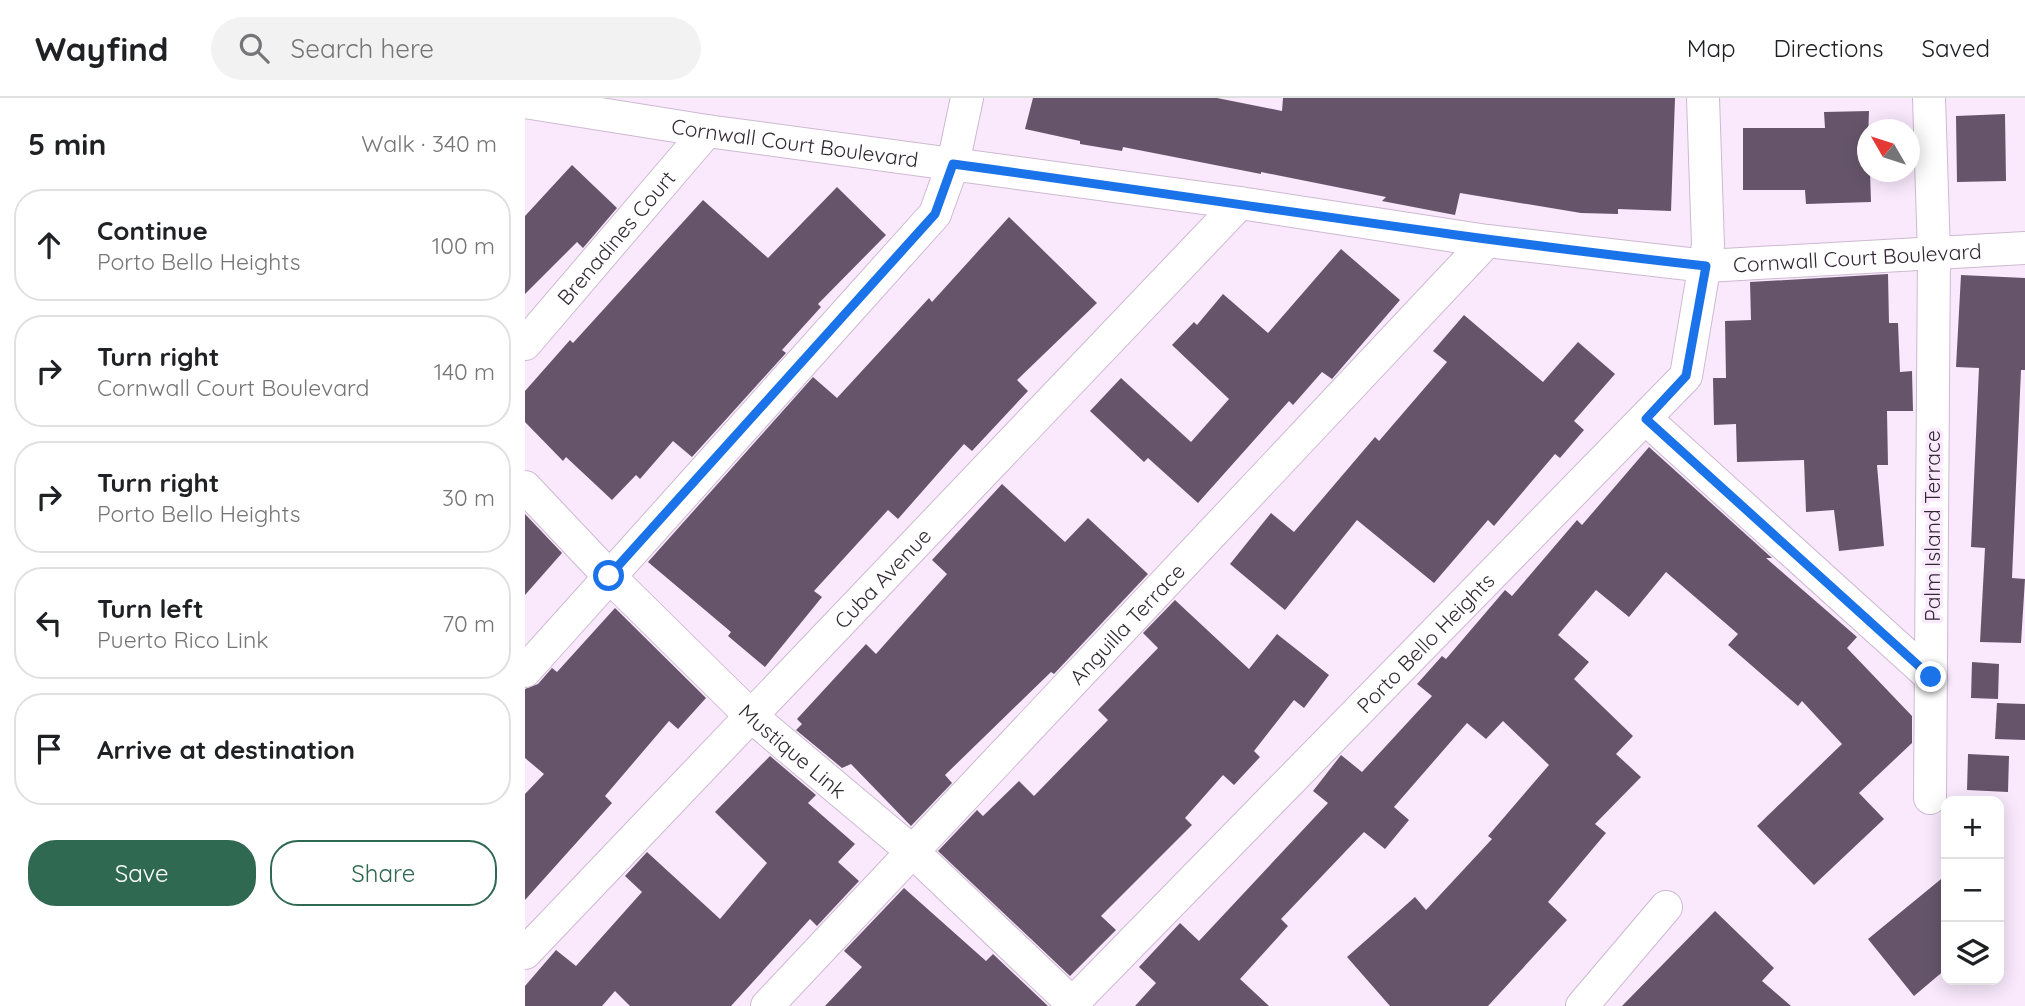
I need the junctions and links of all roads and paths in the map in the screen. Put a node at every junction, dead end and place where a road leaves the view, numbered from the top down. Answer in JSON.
{"nodes":[{"id":1,"x":967,"y":98,"type":"edge"},
{"id":2,"x":1703,"y":98,"type":"edge"},
{"id":3,"x":1929,"y":98,"type":"edge"},
{"id":4,"x":525,"y":102,"type":"edge"},
{"id":5,"x":707,"y":131,"type":"junction"},
{"id":6,"x":953,"y":164,"type":"junction"},
{"id":7,"x":1240,"y":203,"type":"junction"},
{"id":8,"x":1487,"y":242,"type":"junction"},
{"id":9,"x":2025,"y":248,"type":"edge"},
{"id":10,"x":1934,"y":253,"type":"junction"},
{"id":11,"x":1707,"y":255,"type":"junction"},
{"id":12,"x":525,"y":344,"type":"edge"},
{"id":13,"x":1646,"y":419,"type":"junction"},
{"id":14,"x":525,"y":487,"type":"edge"},
{"id":15,"x":609,"y":576,"type":"junction"},
{"id":16,"x":525,"y":671,"type":"edge"},
{"id":17,"x":1931,"y":677,"type":"junction"},
{"id":18,"x":751,"y":716,"type":"junction"},
{"id":19,"x":1930,"y":798,"type":"dead end"},
{"id":20,"x":913,"y":852,"type":"junction"},
{"id":21,"x":1666,"y":907,"type":"dead end"},
{"id":22,"x":525,"y":953,"type":"edge"},
{"id":23,"x":1071,"y":1005,"type":"edge"},
{"id":24,"x":767,"y":1006,"type":"edge"},
{"id":25,"x":1582,"y":1006,"type":"edge"}],
"edges":[{"from":1,"to":6,"type":"street"},
{"from":2,"to":11,"type":"street","name":"Porto Bello Heights"},
{"from":3,"to":10,"type":"street","name":"Palm Island Terrace"},
{"from":4,"to":5,"type":"street","name":"Cornwall Court Boulevard"},
{"from":5,"to":6,"type":"street","name":"Cornwall Court Boulevard"},
{"from":5,"to":12,"type":"street","name":"Brenadines Court"},
{"from":6,"to":7,"type":"street","name":"Cornwall Court Boulevard"},
{"from":6,"to":15,"type":"street"},
{"from":7,"to":8,"type":"street","name":"Cornwall Court Boulevard"},
{"from":7,"to":18,"type":"street","name":"Cuba Avenue"},
{"from":8,"to":11,"type":"street","name":"Cornwall Court Boulevard"},
{"from":8,"to":20,"type":"street","name":"Anguilla Terrace"},
{"from":9,"to":10,"type":"street","name":"Cornwall Court Boulevard"},
{"from":10,"to":11,"type":"street","name":"Cornwall Court Boulevard"},
{"from":10,"to":17,"type":"street","name":"Palm Island Terrace"},
{"from":11,"to":13,"type":"street","name":"Porto Bello Heights"},
{"from":13,"to":17,"type":"street"},
{"from":13,"to":23,"type":"street","name":"Porto Bello Heights"},
{"from":14,"to":15,"type":"street","name":"Mustique Link"},
{"from":15,"to":16,"type":"street"},
{"from":15,"to":18,"type":"street","name":"Mustique Link"},
{"from":17,"to":19,"type":"street","name":"Palm Island Terrace"},
{"from":18,"to":20,"type":"street","name":"Mustique Link"},
{"from":18,"to":22,"type":"street","name":"Cuba Avenue"},
{"from":20,"to":23,"type":"street","name":"Mustique Link"},
{"from":20,"to":24,"type":"street","name":"Anguilla Terrace"},
{"from":21,"to":25,"type":"street"}]}
